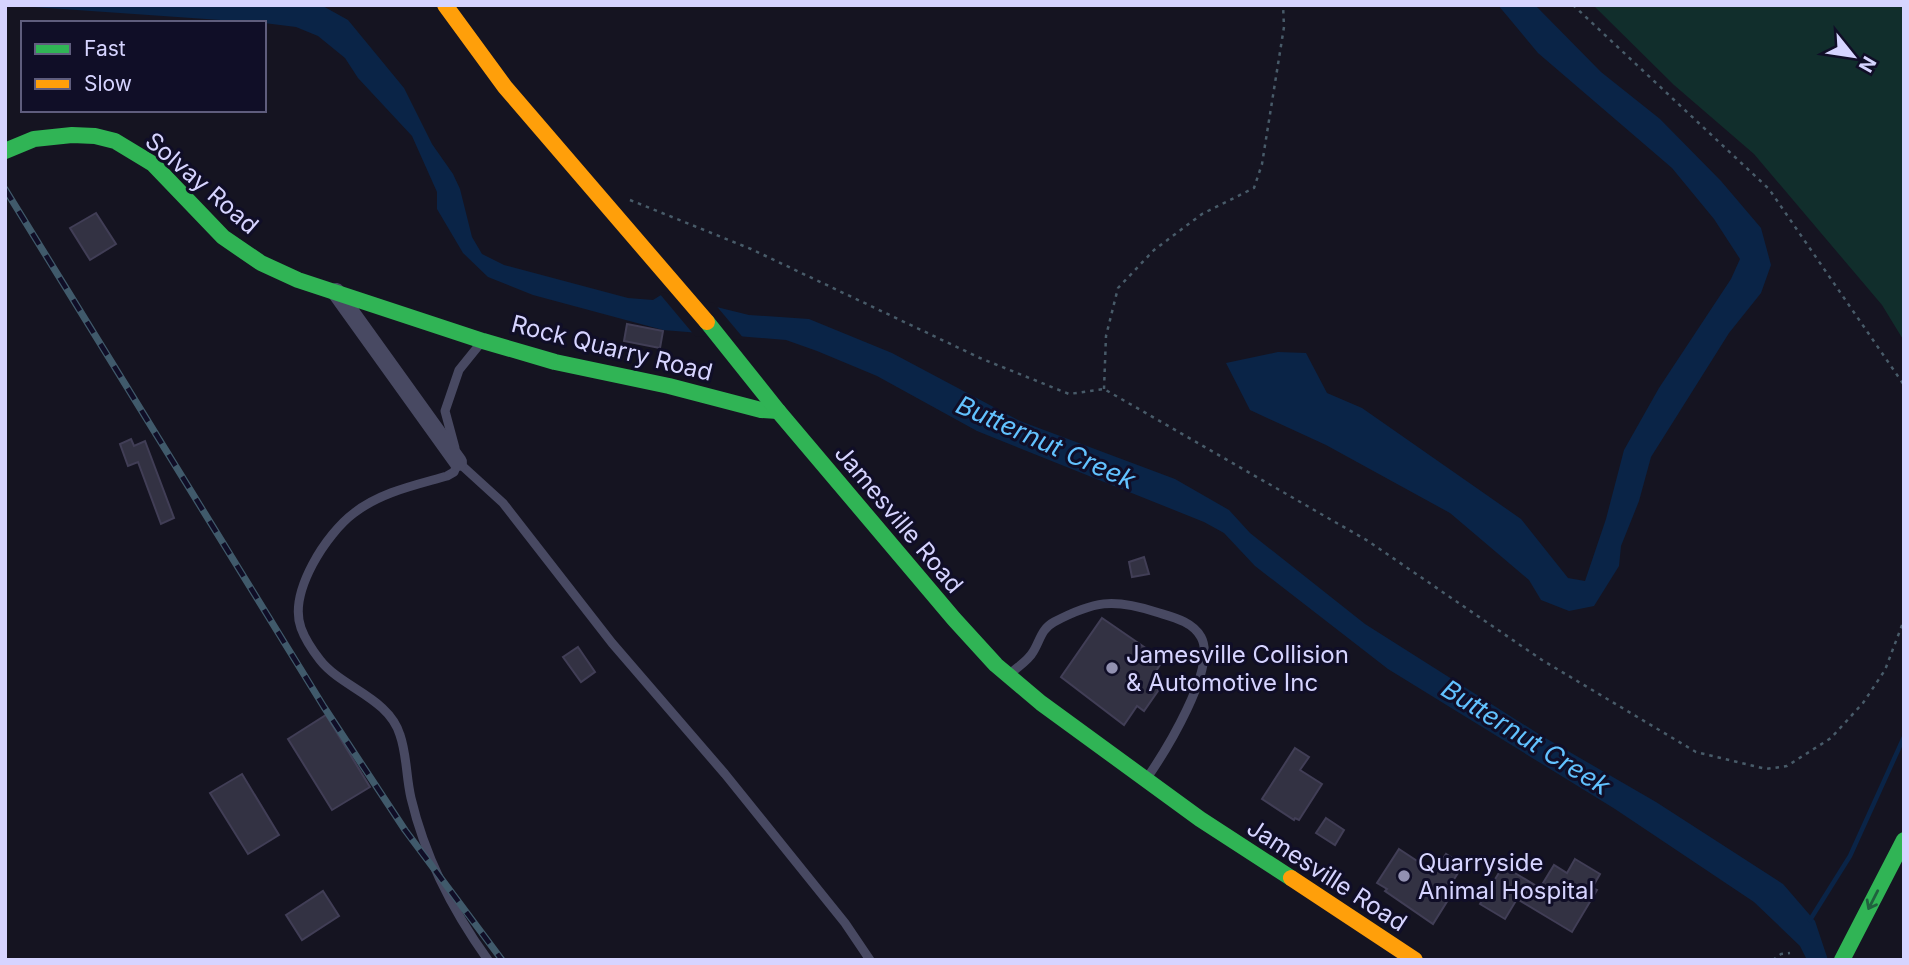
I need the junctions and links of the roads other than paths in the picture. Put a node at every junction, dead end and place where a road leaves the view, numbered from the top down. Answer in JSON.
{"nodes":[{"id":1,"x":445,"y":5,"type":"edge"},
{"id":2,"x":5,"y":151,"type":"edge"},
{"id":3,"x":336,"y":292,"type":"junction"},
{"id":4,"x":483,"y":341,"type":"junction"},
{"id":5,"x":778,"y":411,"type":"junction"},
{"id":6,"x":458,"y":462,"type":"junction"},
{"id":7,"x":1009,"y":675,"type":"junction"},
{"id":8,"x":1146,"y":780,"type":"junction"},
{"id":9,"x":1904,"y":840,"type":"edge"},
{"id":10,"x":488,"y":960,"type":"edge"},
{"id":11,"x":870,"y":960,"type":"edge"},
{"id":12,"x":1415,"y":960,"type":"edge"},
{"id":13,"x":1842,"y":960,"type":"edge"}],
"edges":[{"from":1,"to":5,"type":"main road","name":"Jamesville Road"},
{"from":2,"to":3,"type":"main road","name":"Solvay Road"},
{"from":3,"to":4,"type":"main road","name":"Solvay Road"},
{"from":3,"to":6,"type":"street"},
{"from":4,"to":5,"type":"main road","name":"Rock Quarry Road"},
{"from":4,"to":6,"type":"lane","name":"Rock Quarry Road"},
{"from":5,"to":7,"type":"main road","name":"Jamesville Road"},
{"from":6,"to":10,"type":"lane"},
{"from":6,"to":11,"type":"lane"},
{"from":7,"to":8,"type":"main road","name":"Jamesville Road"},
{"from":7,"to":8,"type":"lane"},
{"from":8,"to":12,"type":"main road","name":"Jamesville Road"},
{"from":9,"to":13,"type":"main road","one_way":true}]}
